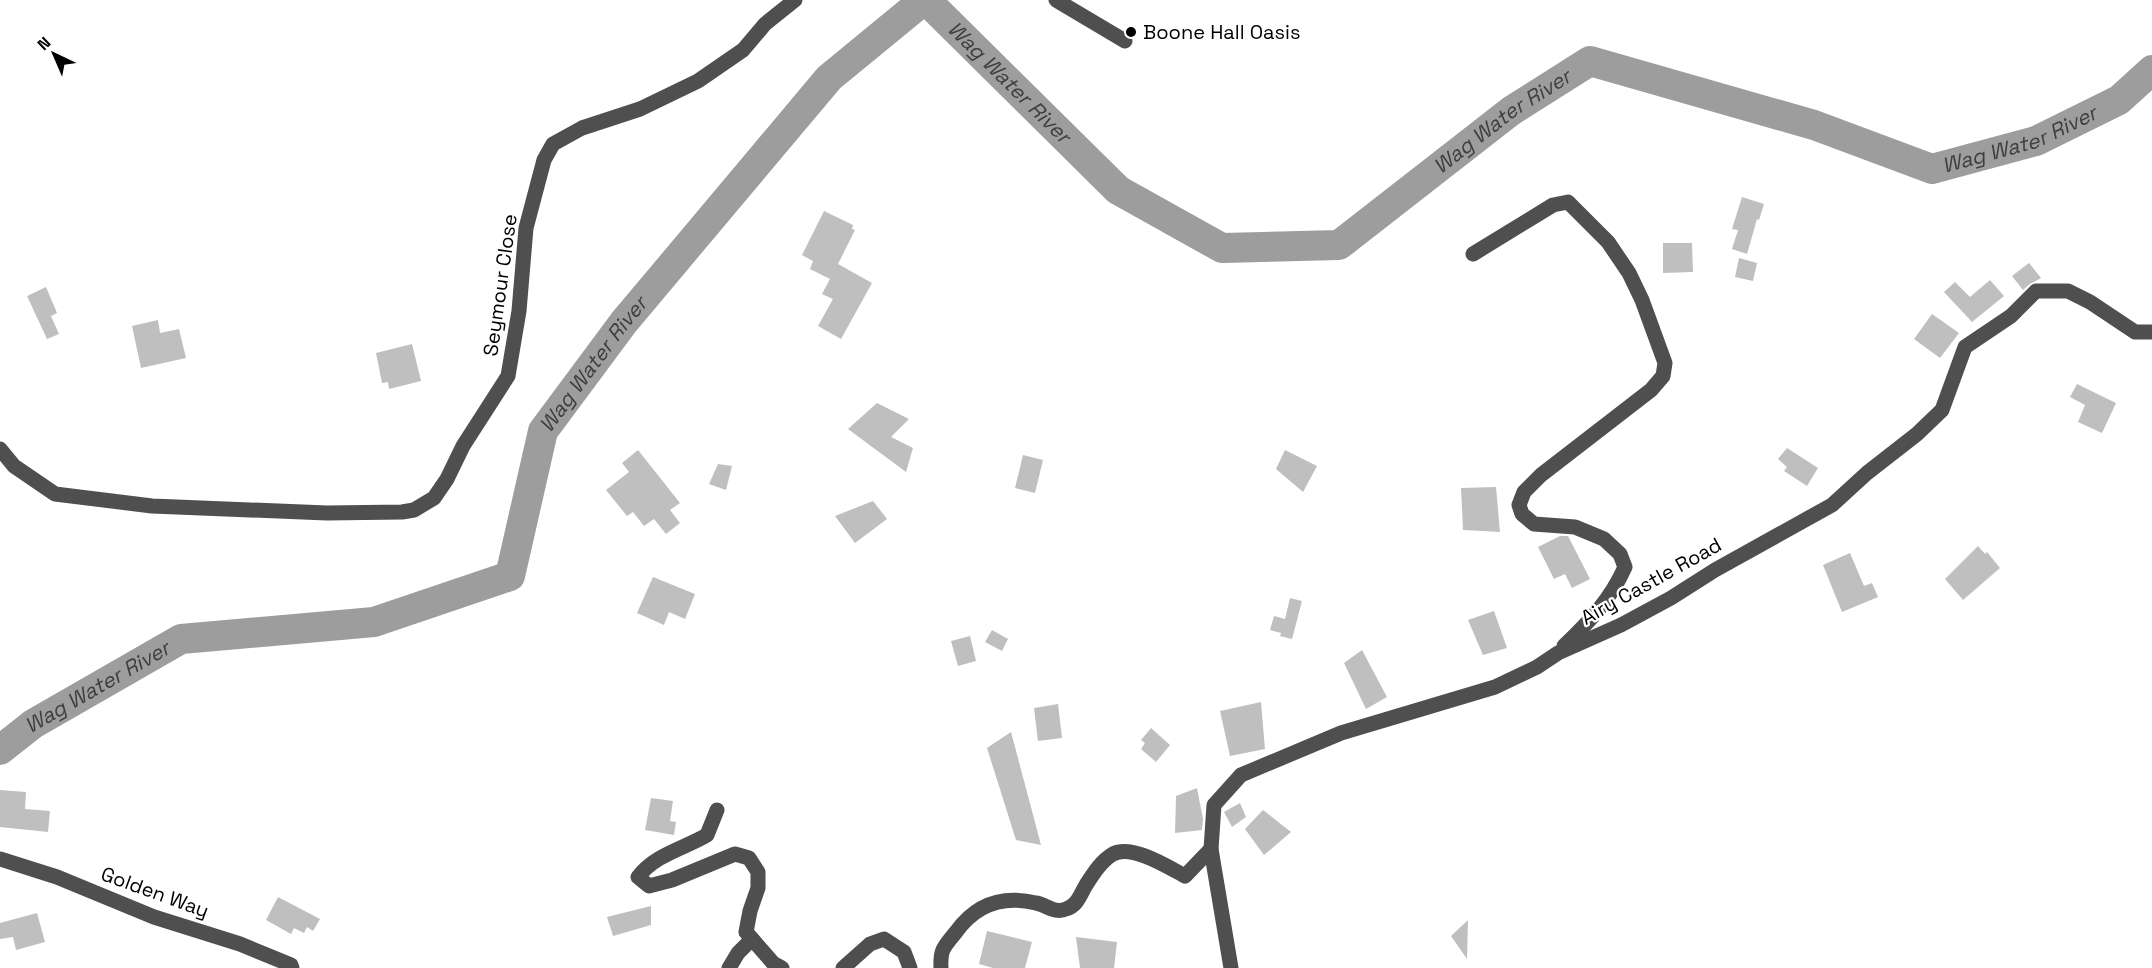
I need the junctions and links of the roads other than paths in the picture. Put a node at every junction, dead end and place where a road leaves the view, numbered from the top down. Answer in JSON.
{"nodes":[{"id":1,"x":795,"y":0,"type":"edge"},
{"id":2,"x":1056,"y":0,"type":"edge"},
{"id":3,"x":1125,"y":41,"type":"dead end"},
{"id":4,"x":1473,"y":254,"type":"dead end"},
{"id":5,"x":2152,"y":332,"type":"edge"},
{"id":6,"x":0,"y":449,"type":"edge"},
{"id":7,"x":1558,"y":653,"type":"junction"},
{"id":8,"x":717,"y":810,"type":"dead end"},
{"id":9,"x":1211,"y":849,"type":"junction"},
{"id":10,"x":0,"y":859,"type":"edge"},
{"id":11,"x":752,"y":939,"type":"junction"},
{"id":12,"x":292,"y":968,"type":"edge"},
{"id":13,"x":729,"y":968,"type":"edge"},
{"id":14,"x":782,"y":968,"type":"edge"},
{"id":15,"x":843,"y":968,"type":"edge"},
{"id":16,"x":910,"y":968,"type":"edge"},
{"id":17,"x":941,"y":968,"type":"edge"},
{"id":18,"x":1231,"y":968,"type":"edge"}],
"edges":[{"from":1,"to":6,"type":"street","name":"Seymour Close"},
{"from":2,"to":3,"type":"street"},
{"from":4,"to":7,"type":"street"},
{"from":5,"to":7,"type":"street","name":"Airy Castle Road"},
{"from":7,"to":9,"type":"street","name":"Airy Castle Road"},
{"from":8,"to":11,"type":"street"},
{"from":9,"to":17,"type":"street"},
{"from":9,"to":18,"type":"street","name":"Airy Castle Road"},
{"from":10,"to":12,"type":"street","name":"Golden Way"},
{"from":11,"to":13,"type":"street"},
{"from":11,"to":14,"type":"street"},
{"from":15,"to":16,"type":"street"}]}
